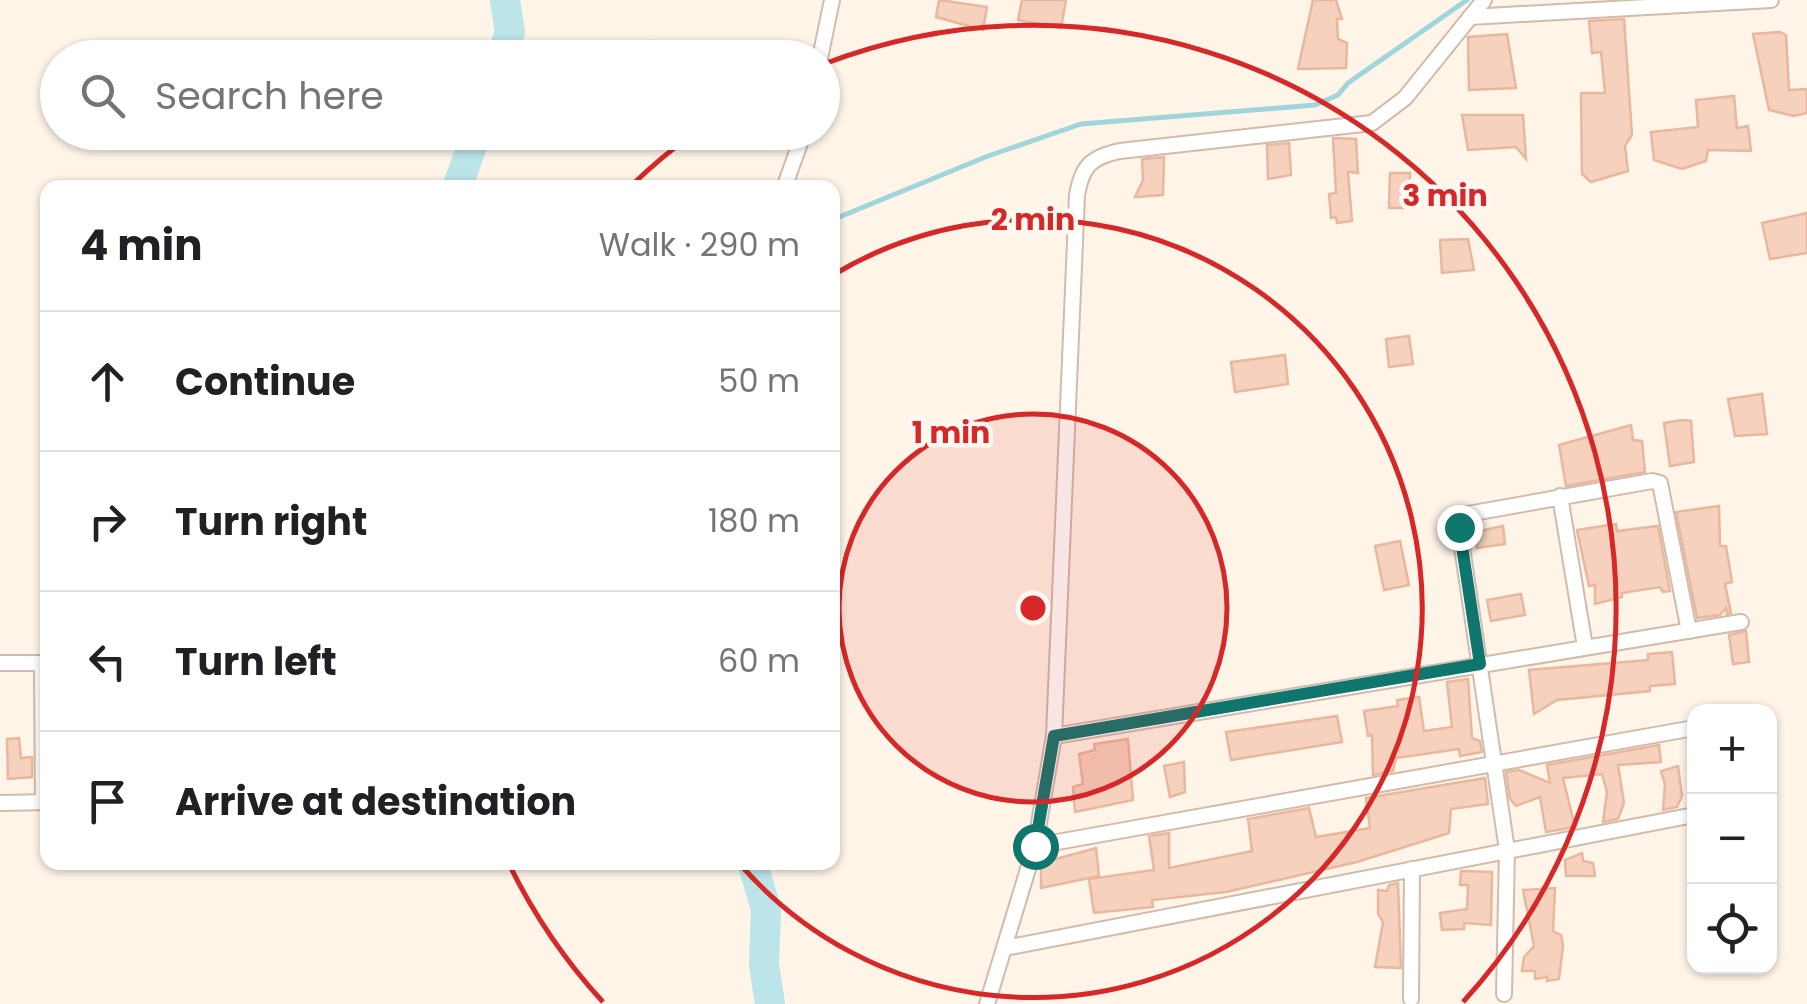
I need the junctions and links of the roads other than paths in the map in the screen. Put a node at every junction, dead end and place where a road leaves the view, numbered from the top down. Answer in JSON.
{"nodes":[{"id":1,"x":832,"y":0,"type":"edge"},
{"id":2,"x":1484,"y":0,"type":"edge"},
{"id":3,"x":1772,"y":0,"type":"edge"},
{"id":4,"x":1470,"y":17,"type":"junction"},
{"id":5,"x":824,"y":40,"type":"edge"},
{"id":6,"x":798,"y":150,"type":"edge"},
{"id":7,"x":787,"y":180,"type":"edge"},
{"id":8,"x":1560,"y":496,"type":"junction"},
{"id":9,"x":1742,"y":622,"type":"dead end"},
{"id":10,"x":1689,"y":630,"type":"junction"},
{"id":11,"x":1585,"y":647,"type":"junction"},
{"id":12,"x":40,"y":662,"type":"edge"},
{"id":13,"x":0,"y":663,"type":"edge"},
{"id":14,"x":1480,"y":664,"type":"junction"},
{"id":15,"x":1687,"y":729,"type":"edge"},
{"id":16,"x":1054,"y":736,"type":"junction"},
{"id":17,"x":1497,"y":764,"type":"junction"},
{"id":18,"x":40,"y":802,"type":"edge"},
{"id":19,"x":0,"y":803,"type":"edge"},
{"id":20,"x":1687,"y":816,"type":"edge"},
{"id":21,"x":1035,"y":846,"type":"junction"},
{"id":22,"x":1507,"y":850,"type":"junction"},
{"id":23,"x":1412,"y":869,"type":"junction"},
{"id":24,"x":1005,"y":948,"type":"junction"},
{"id":25,"x":1504,"y":994,"type":"dead end"},
{"id":26,"x":1411,"y":999,"type":"dead end"},
{"id":27,"x":987,"y":1004,"type":"edge"}],
"edges":[{"from":1,"to":5,"type":"street"},
{"from":2,"to":4,"type":"street"},
{"from":3,"to":4,"type":"street"},
{"from":4,"to":16,"type":"street"},
{"from":6,"to":7,"type":"street"},
{"from":8,"to":10,"type":"street"},
{"from":8,"to":11,"type":"street"},
{"from":8,"to":14,"type":"street"},
{"from":9,"to":10,"type":"street"},
{"from":10,"to":11,"type":"street"},
{"from":11,"to":14,"type":"street"},
{"from":12,"to":13,"type":"street"},
{"from":14,"to":16,"type":"street"},
{"from":14,"to":17,"type":"street"},
{"from":15,"to":17,"type":"street"},
{"from":16,"to":21,"type":"street"},
{"from":17,"to":21,"type":"street"},
{"from":17,"to":22,"type":"street"},
{"from":18,"to":19,"type":"street"},
{"from":20,"to":22,"type":"street"},
{"from":21,"to":24,"type":"street"},
{"from":22,"to":23,"type":"street"},
{"from":22,"to":25,"type":"street"},
{"from":23,"to":24,"type":"street"},
{"from":23,"to":26,"type":"street"},
{"from":24,"to":27,"type":"street"}]}
